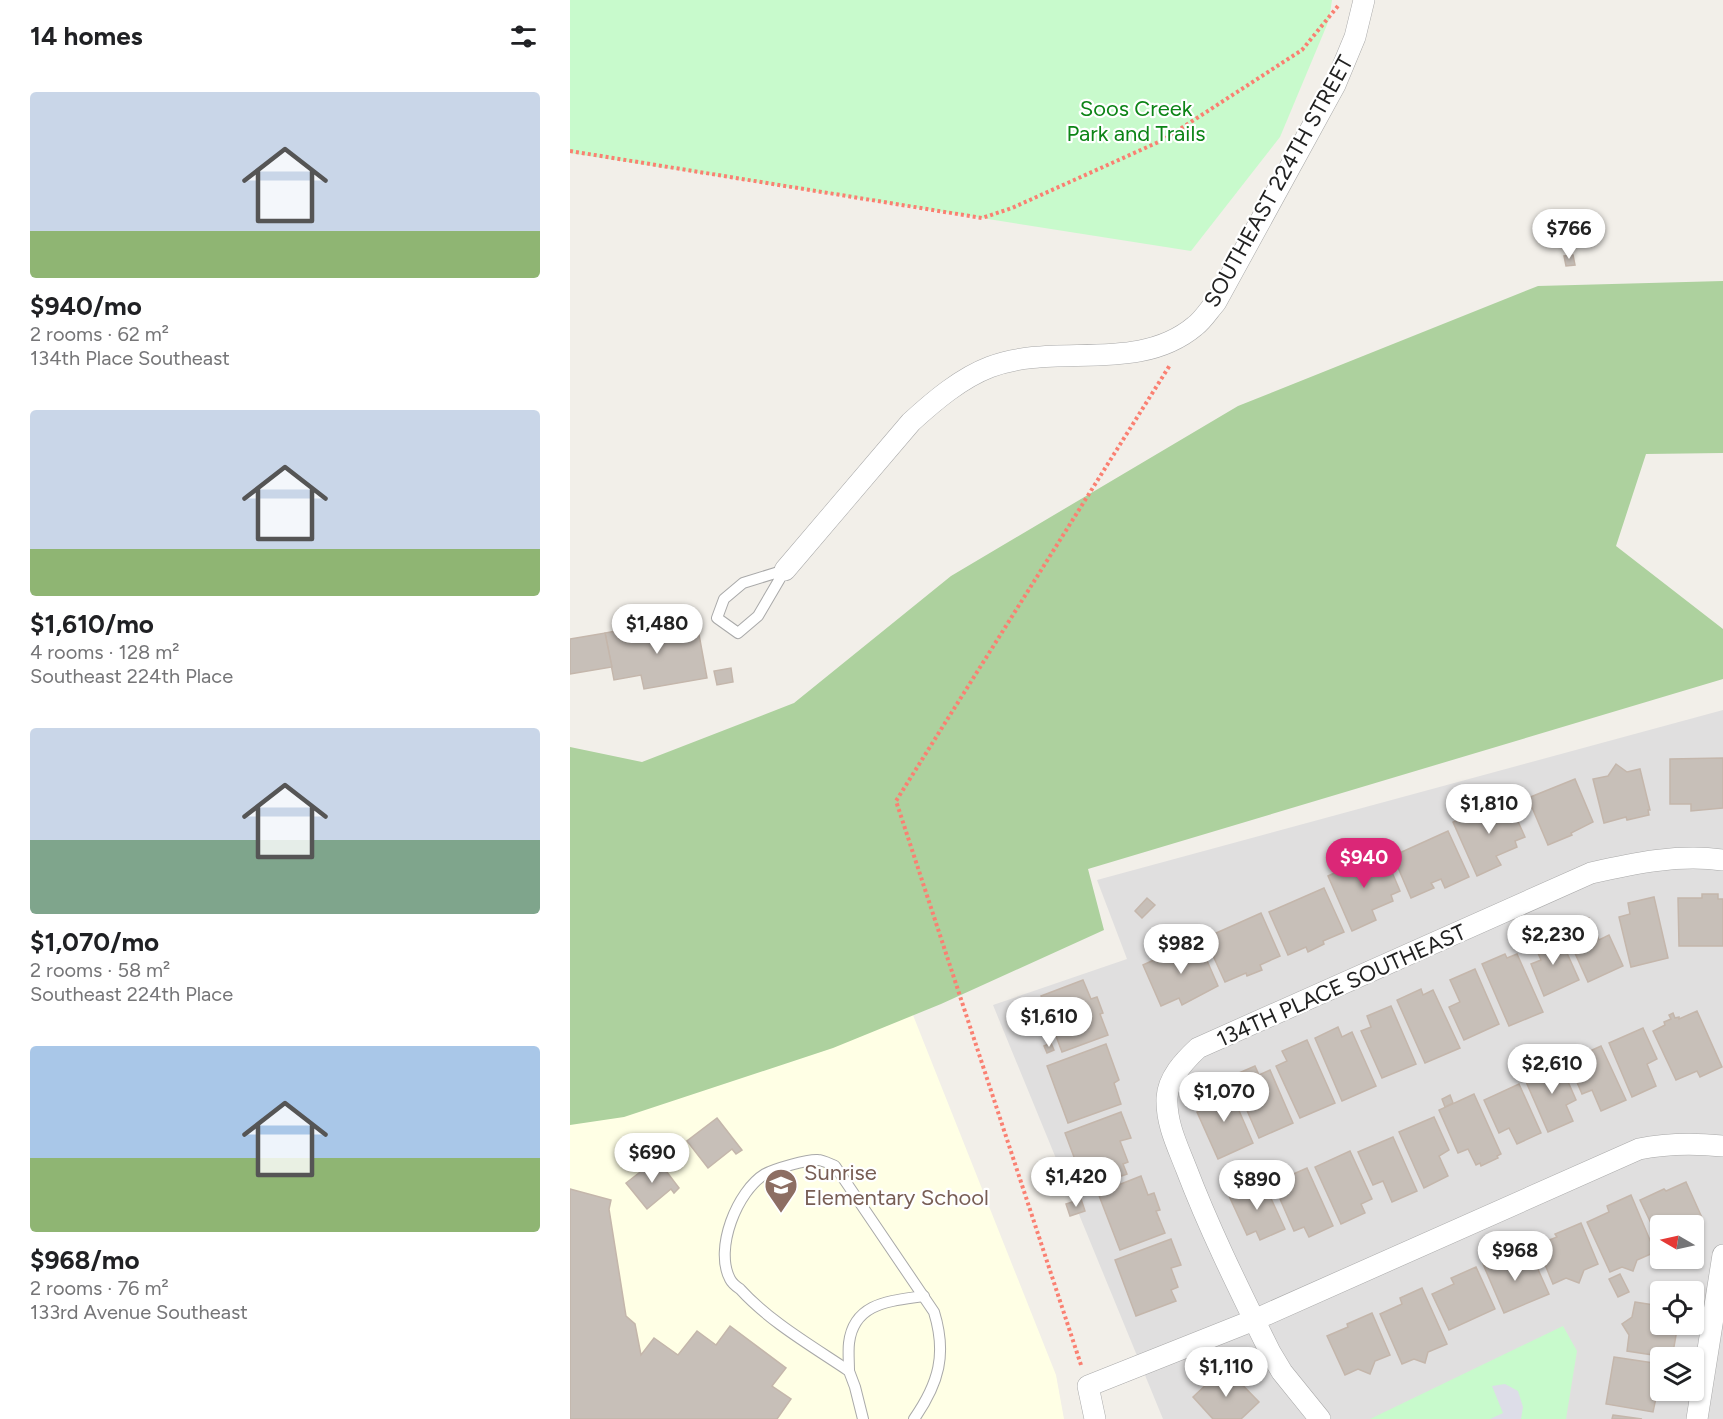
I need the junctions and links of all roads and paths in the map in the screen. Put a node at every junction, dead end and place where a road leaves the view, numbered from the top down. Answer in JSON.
{"nodes":[{"id":1,"x":1364,"y":0,"type":"edge"},
{"id":2,"x":1342,"y":2,"type":"edge"},
{"id":3,"x":570,"y":152,"type":"edge"},
{"id":4,"x":1195,"y":326,"type":"junction"},
{"id":5,"x":785,"y":570,"type":"junction"},
{"id":6,"x":1723,"y":860,"type":"edge"},
{"id":7,"x":1723,"y":1146,"type":"edge"},
{"id":8,"x":1723,"y":1255,"type":"edge"},
{"id":9,"x":924,"y":1296,"type":"junction"},
{"id":10,"x":1254,"y":1320,"type":"junction"},
{"id":11,"x":849,"y":1371,"type":"junction"},
{"id":12,"x":1088,"y":1386,"type":"junction"},
{"id":13,"x":863,"y":1419,"type":"edge"},
{"id":14,"x":915,"y":1419,"type":"edge"},
{"id":15,"x":1095,"y":1419,"type":"edge"},
{"id":16,"x":1320,"y":1419,"type":"edge"},
{"id":17,"x":1697,"y":1419,"type":"edge"}],
"edges":[{"from":1,"to":4,"type":"street","name":"SOUTHEAST 224TH STREET"},
{"from":2,"to":3,"type":"path"},
{"from":4,"to":5,"type":"street","name":"SOUTHEAST 224TH STREET"},
{"from":4,"to":12,"type":"path"},
{"from":5,"to":5,"type":"lane"},
{"from":6,"to":10,"type":"street","name":"134TH PLACE SOUTHEAST"},
{"from":7,"to":10,"type":"street"},
{"from":8,"to":17,"type":"street"},
{"from":9,"to":11,"type":"lane"},
{"from":9,"to":11,"type":"lane"},
{"from":9,"to":14,"type":"lane"},
{"from":10,"to":12,"type":"street"},
{"from":10,"to":16,"type":"street"},
{"from":11,"to":13,"type":"lane"},
{"from":12,"to":15,"type":"street"}]}
